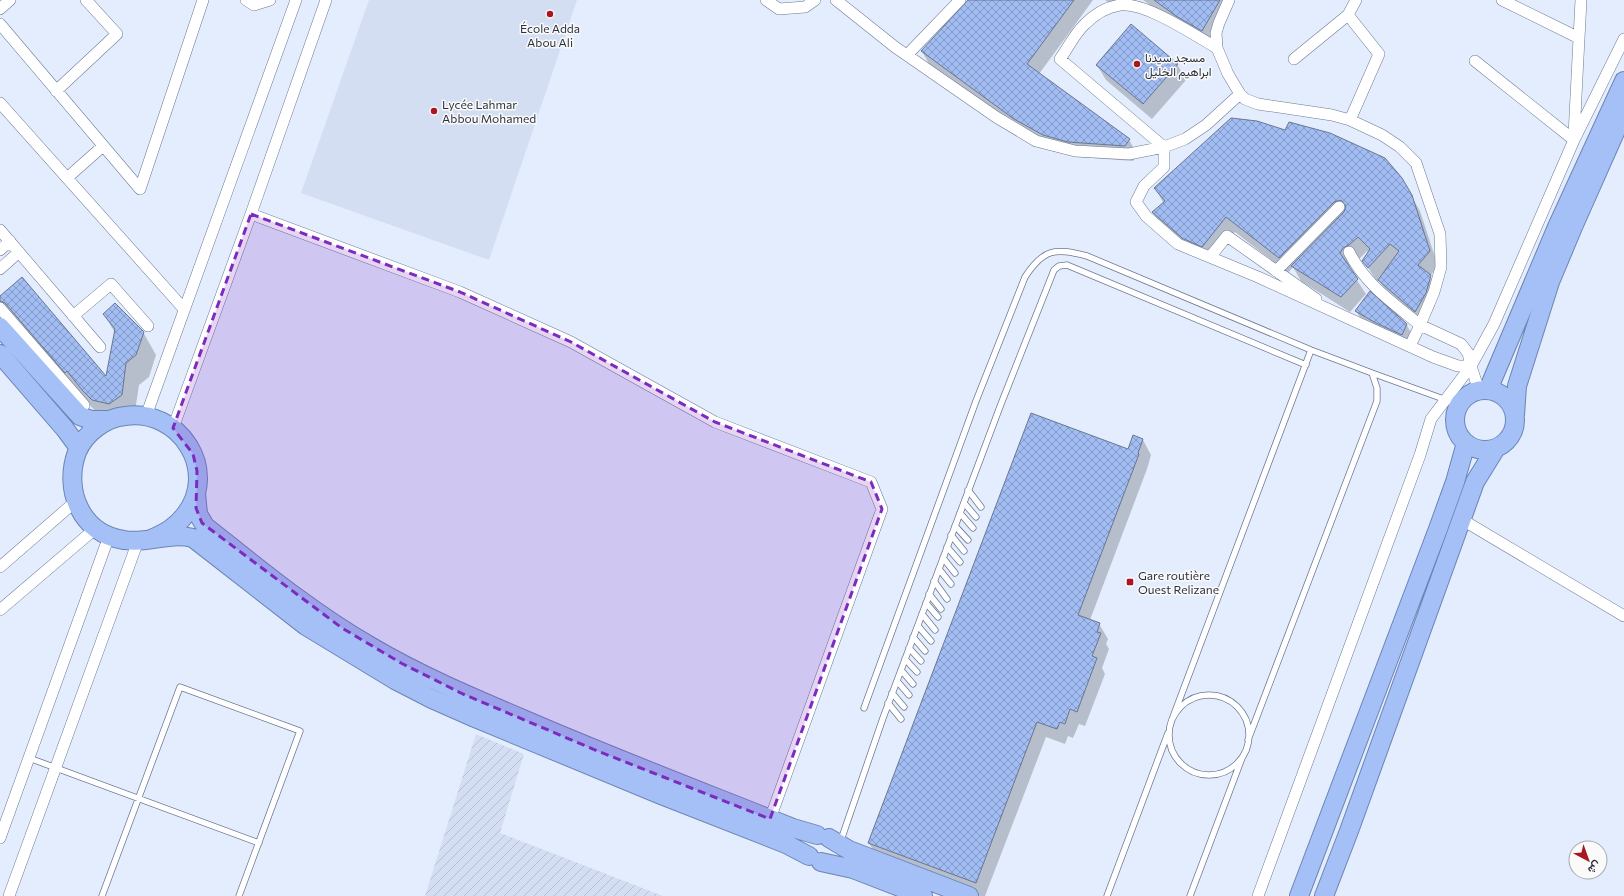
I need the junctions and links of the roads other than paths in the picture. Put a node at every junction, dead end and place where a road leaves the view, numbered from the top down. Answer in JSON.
{"nodes":[{"id":1,"x":10,"y":0,"type":"edge"},
{"id":2,"x":86,"y":0,"type":"edge"},
{"id":3,"x":203,"y":0,"type":"edge"},
{"id":4,"x":246,"y":0,"type":"edge"},
{"id":5,"x":270,"y":0,"type":"edge"},
{"id":6,"x":296,"y":0,"type":"edge"},
{"id":7,"x":326,"y":0,"type":"edge"},
{"id":8,"x":766,"y":0,"type":"edge"},
{"id":9,"x":815,"y":0,"type":"edge"},
{"id":10,"x":836,"y":0,"type":"edge"},
{"id":11,"x":960,"y":0,"type":"edge"},
{"id":12,"x":1229,"y":0,"type":"edge"},
{"id":13,"x":1356,"y":0,"type":"edge"},
{"id":14,"x":1502,"y":0,"type":"edge"},
{"id":15,"x":1581,"y":0,"type":"edge"},
{"id":16,"x":0,"y":9,"type":"edge"},
{"id":17,"x":1348,"y":15,"type":"junction"},
{"id":18,"x":0,"y":24,"type":"edge"},
{"id":19,"x":1579,"y":38,"type":"junction"},
{"id":20,"x":1624,"y":39,"type":"edge"},
{"id":21,"x":1217,"y":48,"type":"junction"},
{"id":22,"x":907,"y":55,"type":"junction"},
{"id":23,"x":1294,"y":59,"type":"dead end"},
{"id":24,"x":1475,"y":61,"type":"dead end"},
{"id":25,"x":1624,"y":81,"type":"edge"},
{"id":26,"x":56,"y":91,"type":"junction"},
{"id":27,"x":1240,"y":94,"type":"junction"},
{"id":28,"x":0,"y":103,"type":"edge"},
{"id":29,"x":1624,"y":112,"type":"edge"},
{"id":30,"x":1350,"y":120,"type":"junction"},
{"id":31,"x":1574,"y":140,"type":"junction"},
{"id":32,"x":103,"y":146,"type":"junction"},
{"id":33,"x":1164,"y":147,"type":"junction"},
{"id":34,"x":67,"y":178,"type":"junction"},
{"id":35,"x":1339,"y":207,"type":"dead end"},
{"id":36,"x":251,"y":214,"type":"junction"},
{"id":37,"x":0,"y":230,"type":"edge"},
{"id":38,"x":10,"y":242,"type":"junction"},
{"id":39,"x":0,"y":250,"type":"edge"},
{"id":40,"x":19,"y":252,"type":"junction"},
{"id":41,"x":1349,"y":252,"type":"dead end"},
{"id":42,"x":1210,"y":257,"type":"junction"},
{"id":43,"x":0,"y":269,"type":"edge"},
{"id":44,"x":1276,"y":271,"type":"junction"},
{"id":45,"x":0,"y":308,"type":"edge"},
{"id":46,"x":184,"y":309,"type":"junction"},
{"id":47,"x":1339,"y":315,"type":"junction"},
{"id":48,"x":73,"y":316,"type":"junction"},
{"id":49,"x":1420,"y":325,"type":"junction"},
{"id":50,"x":148,"y":326,"type":"dead end"},
{"id":51,"x":0,"y":327,"type":"edge"},
{"id":52,"x":1410,"y":346,"type":"junction"},
{"id":53,"x":100,"y":347,"type":"dead end"},
{"id":54,"x":1311,"y":350,"type":"junction"},
{"id":55,"x":0,"y":354,"type":"edge"},
{"id":56,"x":1306,"y":365,"type":"junction"},
{"id":57,"x":1471,"y":366,"type":"junction"},
{"id":58,"x":1372,"y":373,"type":"junction"},
{"id":59,"x":1484,"y":390,"type":"junction"},
{"id":60,"x":1452,"y":402,"type":"junction"},
{"id":61,"x":84,"y":405,"type":"dead end"},
{"id":62,"x":1515,"y":415,"type":"junction"},
{"id":63,"x":146,"y":416,"type":"junction"},
{"id":64,"x":108,"y":420,"type":"junction"},
{"id":65,"x":173,"y":428,"type":"junction"},
{"id":66,"x":1466,"y":443,"type":"junction"},
{"id":67,"x":79,"y":448,"type":"junction"},
{"id":68,"x":1496,"y":448,"type":"junction"},
{"id":69,"x":197,"y":488,"type":"junction"},
{"id":70,"x":968,"y":490,"type":"junction"},
{"id":71,"x":76,"y":501,"type":"junction"},
{"id":72,"x":964,"y":503,"type":"junction"},
{"id":73,"x":981,"y":507,"type":"dead end"},
{"id":74,"x":960,"y":513,"type":"junction"},
{"id":75,"x":976,"y":517,"type":"dead end"},
{"id":76,"x":1461,"y":519,"type":"junction"},
{"id":77,"x":955,"y":526,"type":"junction"},
{"id":78,"x":973,"y":528,"type":"dead end"},
{"id":79,"x":103,"y":532,"type":"junction"},
{"id":80,"x":951,"y":535,"type":"junction"},
{"id":81,"x":145,"y":540,"type":"junction"},
{"id":82,"x":968,"y":540,"type":"dead end"},
{"id":83,"x":947,"y":547,"type":"junction"},
{"id":84,"x":964,"y":550,"type":"dead end"},
{"id":85,"x":943,"y":558,"type":"junction"},
{"id":86,"x":960,"y":562,"type":"dead end"},
{"id":87,"x":0,"y":567,"type":"edge"},
{"id":88,"x":939,"y":569,"type":"junction"},
{"id":89,"x":955,"y":573,"type":"dead end"},
{"id":90,"x":934,"y":581,"type":"junction"},
{"id":91,"x":952,"y":584,"type":"dead end"},
{"id":92,"x":929,"y":594,"type":"junction"},
{"id":93,"x":947,"y":599,"type":"dead end"},
{"id":94,"x":926,"y":603,"type":"junction"},
{"id":95,"x":941,"y":609,"type":"dead end"},
{"id":96,"x":0,"y":610,"type":"edge"},
{"id":97,"x":922,"y":614,"type":"junction"},
{"id":98,"x":1624,"y":616,"type":"edge"},
{"id":99,"x":938,"y":617,"type":"dead end"},
{"id":100,"x":918,"y":626,"type":"junction"},
{"id":101,"x":935,"y":630,"type":"dead end"},
{"id":102,"x":914,"y":637,"type":"junction"},
{"id":103,"x":931,"y":641,"type":"dead end"},
{"id":104,"x":909,"y":648,"type":"junction"},
{"id":105,"x":925,"y":651,"type":"dead end"},
{"id":106,"x":905,"y":659,"type":"junction"},
{"id":107,"x":921,"y":661,"type":"dead end"},
{"id":108,"x":901,"y":670,"type":"junction"},
{"id":109,"x":917,"y":672,"type":"dead end"},
{"id":110,"x":897,"y":681,"type":"junction"},
{"id":111,"x":913,"y":684,"type":"dead end"},
{"id":112,"x":892,"y":693,"type":"junction"},
{"id":113,"x":908,"y":695,"type":"dead end"},
{"id":114,"x":888,"y":703,"type":"junction"},
{"id":115,"x":904,"y":707,"type":"dead end"},
{"id":116,"x":864,"y":708,"type":"dead end"},
{"id":117,"x":1173,"y":717,"type":"junction"},
{"id":118,"x":901,"y":719,"type":"dead end"},
{"id":119,"x":1169,"y":730,"type":"junction"},
{"id":120,"x":1248,"y":740,"type":"junction"},
{"id":121,"x":1244,"y":753,"type":"junction"},
{"id":122,"x":29,"y":758,"type":"junction"},
{"id":123,"x":56,"y":768,"type":"junction"},
{"id":124,"x":139,"y":798,"type":"junction"},
{"id":125,"x":770,"y":819,"type":"junction"},
{"id":126,"x":0,"y":838,"type":"edge"},
{"id":127,"x":828,"y":839,"type":"junction"},
{"id":128,"x":259,"y":843,"type":"junction"},
{"id":129,"x":815,"y":859,"type":"junction"},
{"id":130,"x":9,"y":896,"type":"edge"},
{"id":131,"x":102,"y":896,"type":"edge"},
{"id":132,"x":239,"y":896,"type":"edge"},
{"id":133,"x":923,"y":896,"type":"edge"},
{"id":134,"x":969,"y":896,"type":"edge"},
{"id":135,"x":1107,"y":896,"type":"edge"},
{"id":136,"x":1190,"y":896,"type":"edge"},
{"id":137,"x":1258,"y":896,"type":"edge"},
{"id":138,"x":1299,"y":896,"type":"edge"},
{"id":139,"x":1324,"y":896,"type":"edge"}],
"edges":[{"from":1,"to":16,"type":"street"},
{"from":2,"to":26,"type":"street"},
{"from":3,"to":32,"type":"street"},
{"from":4,"to":5,"type":"street"},
{"from":6,"to":46,"type":"street"},
{"from":7,"to":36,"type":"street"},
{"from":8,"to":9,"type":"street"},
{"from":10,"to":22,"type":"street"},
{"from":11,"to":22,"type":"street"},
{"from":12,"to":21,"type":"street"},
{"from":13,"to":17,"type":"street"},
{"from":14,"to":19,"type":"street"},
{"from":15,"to":19,"type":"street"},
{"from":17,"to":23,"type":"street"},
{"from":17,"to":30,"type":"street"},
{"from":18,"to":26,"type":"street"},
{"from":19,"to":31,"type":"street"},
{"from":20,"to":31,"type":"street"},
{"from":21,"to":27,"type":"street"},
{"from":21,"to":33,"type":"street"},
{"from":22,"to":33,"type":"street"},
{"from":24,"to":31,"type":"street"},
{"from":25,"to":59,"type":"highway"},
{"from":26,"to":32,"type":"street"},
{"from":27,"to":30,"type":"street"},
{"from":27,"to":33,"type":"street"},
{"from":28,"to":34,"type":"street"},
{"from":29,"to":62,"type":"highway"},
{"from":30,"to":49,"type":"street"},
{"from":31,"to":57,"type":"street"},
{"from":32,"to":34,"type":"street"},
{"from":33,"to":42,"type":"street"},
{"from":34,"to":46,"type":"street"},
{"from":35,"to":44,"type":"street"},
{"from":36,"to":65,"type":"street"},
{"from":36,"to":125,"type":"street"},
{"from":37,"to":38,"type":"street"},
{"from":38,"to":39,"type":"street"},
{"from":38,"to":40,"type":"street"},
{"from":40,"to":43,"type":"street"},
{"from":40,"to":48,"type":"street"},
{"from":41,"to":49,"type":"street"},
{"from":42,"to":44,"type":"street"},
{"from":42,"to":47,"type":"street"},
{"from":44,"to":47,"type":"street"},
{"from":45,"to":61,"type":"street"},
{"from":46,"to":63,"type":"street"},
{"from":47,"to":52,"type":"street"},
{"from":48,"to":50,"type":"street"},
{"from":48,"to":53,"type":"street"},
{"from":49,"to":52,"type":"street"},
{"from":49,"to":57,"type":"street"},
{"from":51,"to":64,"type":"highway"},
{"from":52,"to":57,"type":"street"},
{"from":54,"to":56,"type":"lane"},
{"from":54,"to":58,"type":"lane"},
{"from":54,"to":116,"type":"lane"},
{"from":55,"to":67,"type":"highway"},
{"from":56,"to":70,"type":"lane"},
{"from":56,"to":117,"type":"lane"},
{"from":57,"to":59,"type":"street"},
{"from":57,"to":60,"type":"street"},
{"from":58,"to":60,"type":"lane"},
{"from":58,"to":120,"type":"lane"},
{"from":59,"to":60,"type":"highway"},
{"from":59,"to":62,"type":"highway"},
{"from":60,"to":66,"type":"highway"},
{"from":60,"to":137,"type":"street"},
{"from":62,"to":68,"type":"highway"},
{"from":63,"to":64,"type":"highway"},
{"from":63,"to":65,"type":"highway"},
{"from":64,"to":67,"type":"highway"},
{"from":65,"to":69,"type":"highway"},
{"from":66,"to":68,"type":"highway"},
{"from":66,"to":138,"type":"highway"},
{"from":67,"to":71,"type":"highway"},
{"from":68,"to":76,"type":"highway"},
{"from":69,"to":81,"type":"highway"},
{"from":69,"to":125,"type":"highway"},
{"from":70,"to":72,"type":"lane"},
{"from":70,"to":73,"type":"lane"},
{"from":71,"to":79,"type":"highway"},
{"from":71,"to":87,"type":"street"},
{"from":72,"to":74,"type":"lane"},
{"from":72,"to":75,"type":"lane"},
{"from":74,"to":77,"type":"lane"},
{"from":74,"to":78,"type":"lane"},
{"from":76,"to":98,"type":"street"},
{"from":76,"to":139,"type":"highway"},
{"from":77,"to":80,"type":"lane"},
{"from":77,"to":82,"type":"lane"},
{"from":79,"to":81,"type":"highway"},
{"from":79,"to":96,"type":"street"},
{"from":79,"to":122,"type":"street"},
{"from":80,"to":83,"type":"lane"},
{"from":80,"to":84,"type":"lane"},
{"from":81,"to":123,"type":"street"},
{"from":81,"to":129,"type":"highway"},
{"from":83,"to":85,"type":"lane"},
{"from":83,"to":86,"type":"lane"},
{"from":85,"to":88,"type":"lane"},
{"from":85,"to":89,"type":"lane"},
{"from":88,"to":90,"type":"lane"},
{"from":88,"to":91,"type":"lane"},
{"from":90,"to":92,"type":"lane"},
{"from":90,"to":93,"type":"lane"},
{"from":92,"to":94,"type":"lane"},
{"from":92,"to":95,"type":"lane"},
{"from":94,"to":97,"type":"lane"},
{"from":94,"to":99,"type":"lane"},
{"from":97,"to":100,"type":"lane"},
{"from":97,"to":101,"type":"lane"},
{"from":100,"to":102,"type":"lane"},
{"from":100,"to":103,"type":"lane"},
{"from":102,"to":104,"type":"lane"},
{"from":102,"to":105,"type":"lane"},
{"from":104,"to":106,"type":"lane"},
{"from":104,"to":107,"type":"lane"},
{"from":106,"to":108,"type":"lane"},
{"from":106,"to":109,"type":"lane"},
{"from":108,"to":110,"type":"lane"},
{"from":108,"to":111,"type":"lane"},
{"from":110,"to":112,"type":"lane"},
{"from":110,"to":113,"type":"lane"},
{"from":112,"to":114,"type":"lane"},
{"from":112,"to":115,"type":"lane"},
{"from":114,"to":118,"type":"lane"},
{"from":114,"to":127,"type":"lane"},
{"from":117,"to":119,"type":"lane"},
{"from":117,"to":120,"type":"lane"},
{"from":119,"to":121,"type":"lane"},
{"from":119,"to":135,"type":"lane"},
{"from":120,"to":121,"type":"lane"},
{"from":121,"to":136,"type":"lane"},
{"from":122,"to":123,"type":"lane"},
{"from":122,"to":126,"type":"street"},
{"from":123,"to":124,"type":"lane"},
{"from":123,"to":130,"type":"street"},
{"from":124,"to":128,"type":"lane"},
{"from":124,"to":128,"type":"lane"},
{"from":124,"to":131,"type":"lane"},
{"from":125,"to":127,"type":"highway"},
{"from":127,"to":129,"type":"highway"},
{"from":127,"to":134,"type":"highway"},
{"from":128,"to":132,"type":"lane"},
{"from":129,"to":133,"type":"highway"}]}
